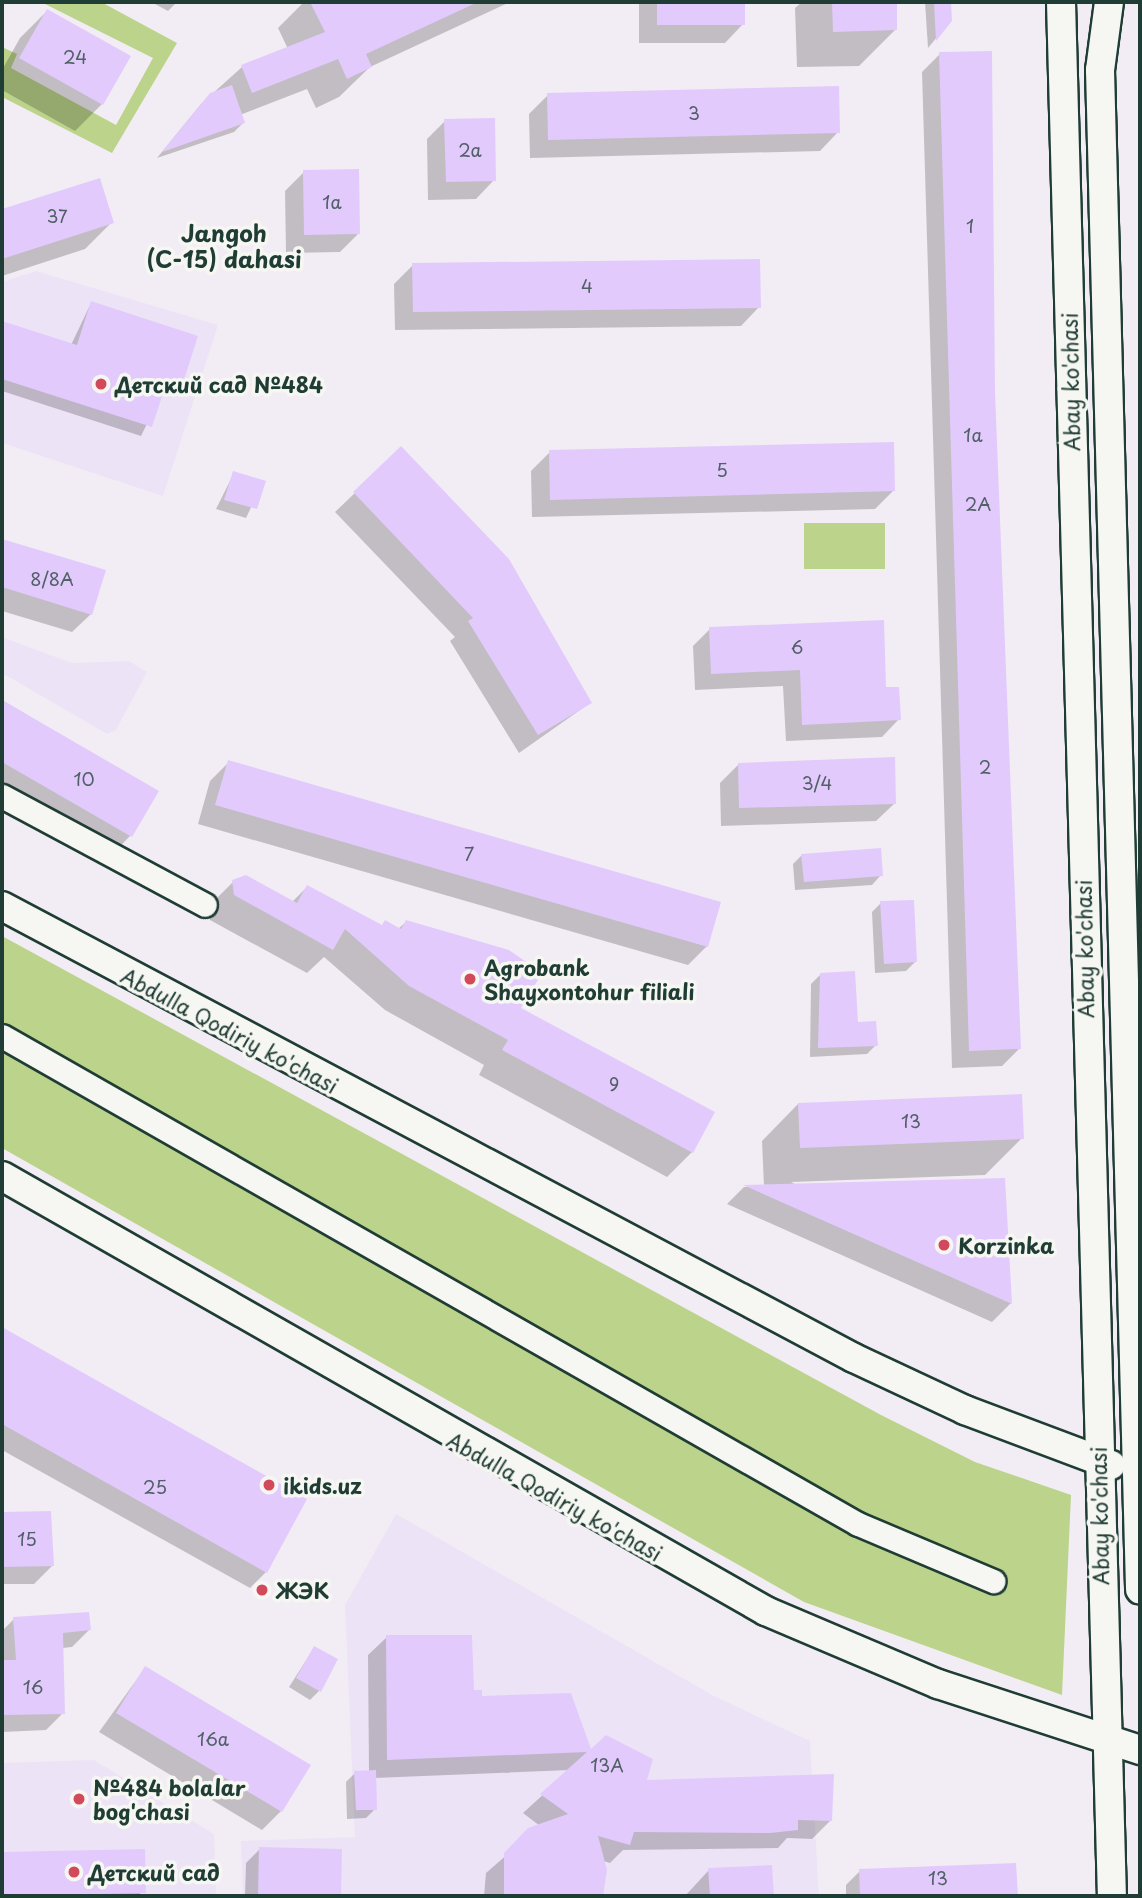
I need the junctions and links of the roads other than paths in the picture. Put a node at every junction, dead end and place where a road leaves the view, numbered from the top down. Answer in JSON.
{"nodes":[{"id":1,"x":1061,"y":2,"type":"edge"},
{"id":2,"x":1109,"y":2,"type":"edge"},
{"id":3,"x":1109,"y":456,"type":"junction"},
{"id":4,"x":1072,"y":461,"type":"junction"},
{"id":5,"x":2,"y":796,"type":"edge"},
{"id":6,"x":205,"y":905,"type":"dead end"},
{"id":7,"x":2,"y":906,"type":"edge"},
{"id":8,"x":2,"y":1036,"type":"edge"},
{"id":9,"x":2,"y":1177,"type":"edge"},
{"id":10,"x":1097,"y":1460,"type":"junction"},
{"id":11,"x":1138,"y":1474,"type":"edge"},
{"id":12,"x":993,"y":1581,"type":"dead end"},
{"id":13,"x":1140,"y":1589,"type":"edge"},
{"id":14,"x":1107,"y":1740,"type":"junction"},
{"id":15,"x":1140,"y":1750,"type":"edge"},
{"id":16,"x":1112,"y":1896,"type":"edge"}],
"edges":[{"from":1,"to":4,"type":"main road","name":"Abay ko'chasi"},
{"from":2,"to":3,"type":"main road","name":"Abay ko'chasi"},
{"from":3,"to":4,"type":"main road"},
{"from":3,"to":11,"type":"main road","name":"Abay ko'chasi"},
{"from":4,"to":10,"type":"main road","name":"Abay ko'chasi"},
{"from":5,"to":6,"type":"street"},
{"from":7,"to":10,"type":"main road","name":"Abdulla Qodiriy ko'chasi"},
{"from":8,"to":12,"type":"street"},
{"from":9,"to":14,"type":"main road","name":"Abdulla Qodiriy ko'chasi"},
{"from":10,"to":11,"type":"main road","name":"Abdulla Qodiriy ko'chasi"},
{"from":10,"to":14,"type":"main road","name":"Abay ko'chasi"},
{"from":11,"to":13,"type":"main road","name":"Abay ko'chasi"},
{"from":14,"to":15,"type":"main road","name":"Abdulla Qodiriy ko'chasi"},
{"from":14,"to":16,"type":"main road","name":"Abay ko'chasi"}]}
